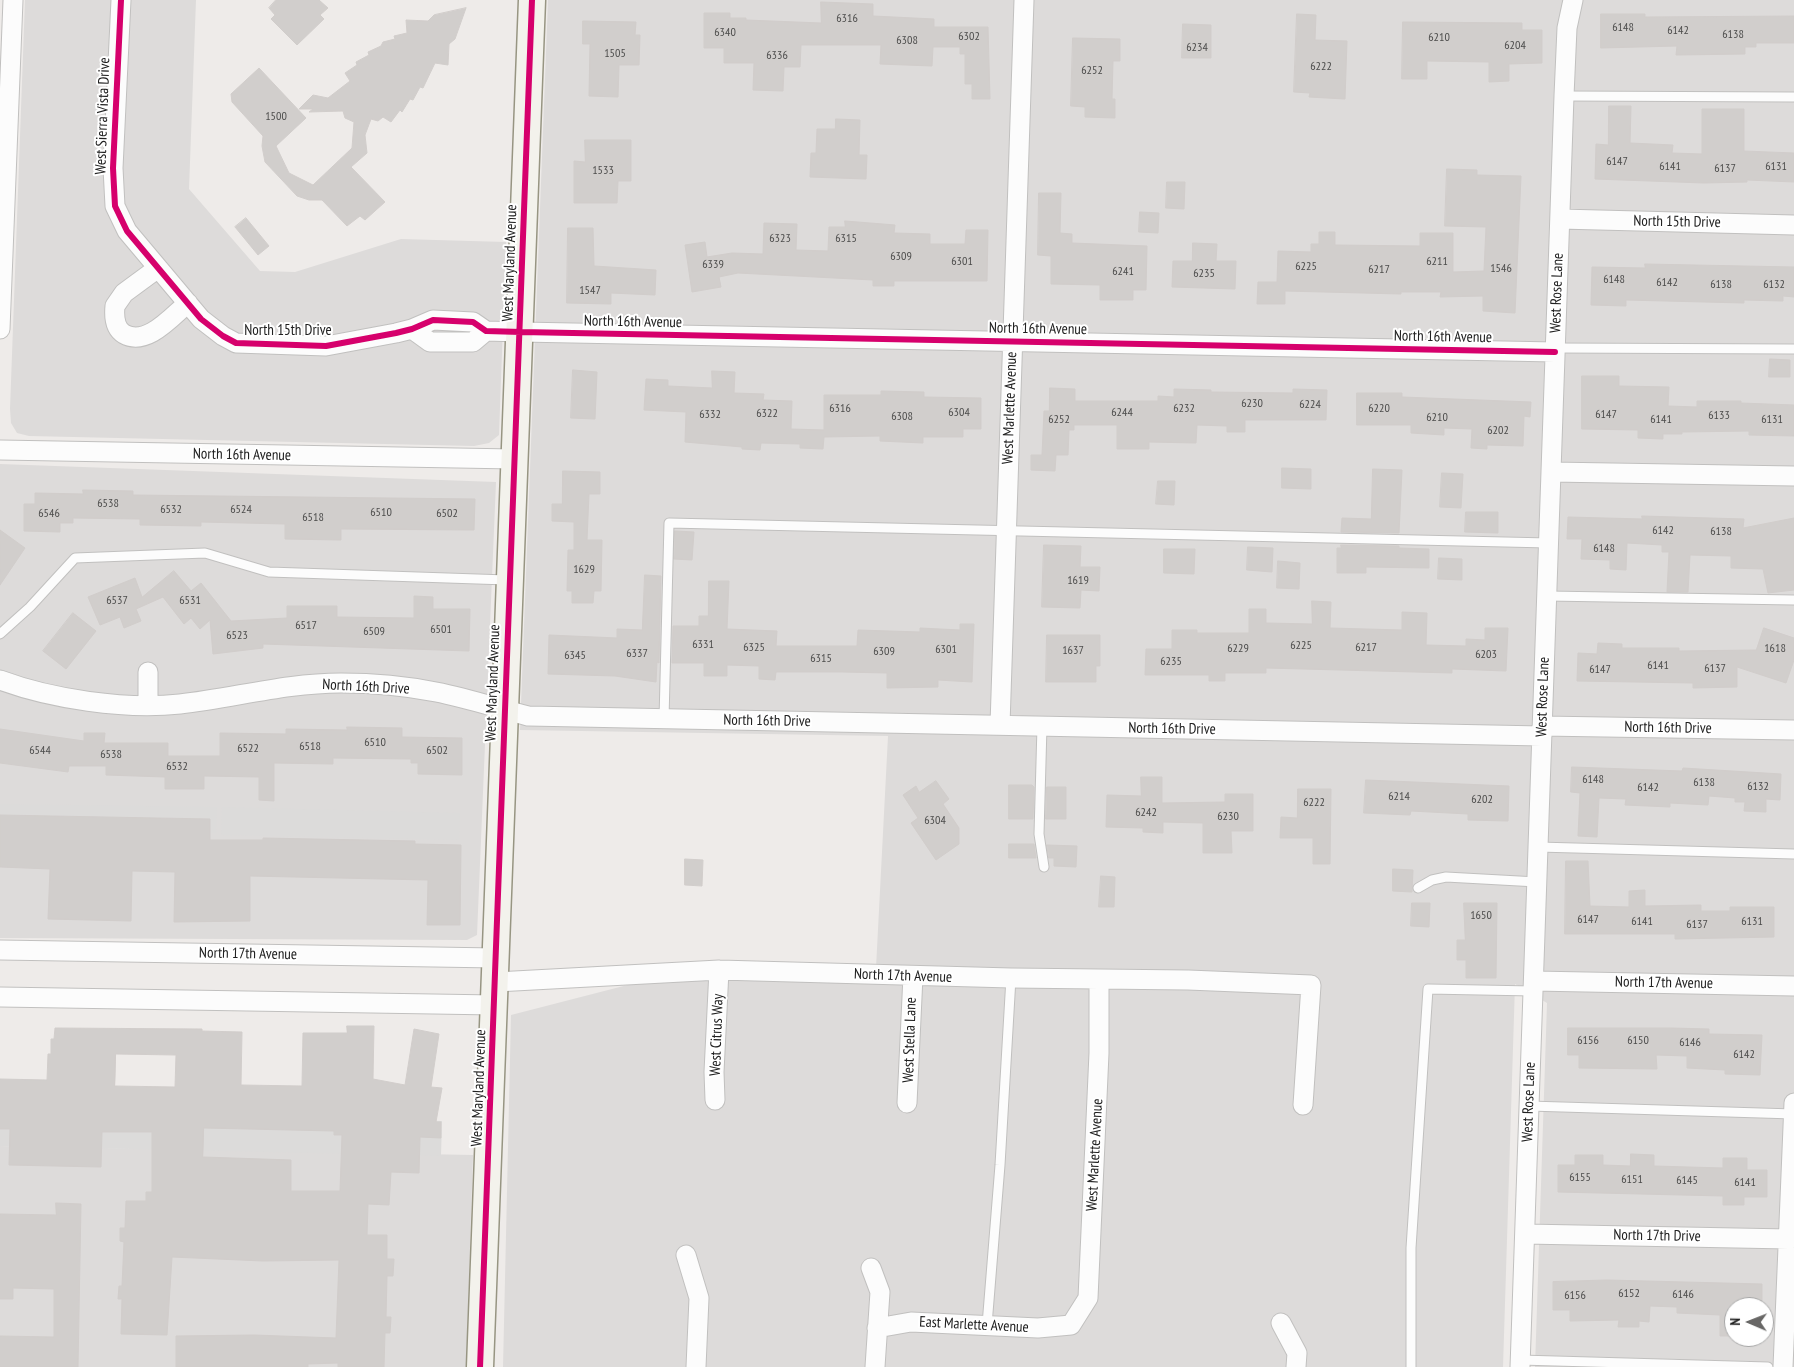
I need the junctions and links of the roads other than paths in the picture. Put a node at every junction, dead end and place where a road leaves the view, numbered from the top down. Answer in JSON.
{"nodes":[{"id":1,"x":13,"y":0,"type":"edge"},
{"id":2,"x":121,"y":0,"type":"edge"},
{"id":3,"x":532,"y":0,"type":"edge"},
{"id":4,"x":1024,"y":0,"type":"edge"},
{"id":5,"x":1562,"y":0,"type":"edge"},
{"id":6,"x":1572,"y":0,"type":"edge"},
{"id":7,"x":1567,"y":28,"type":"junction"},
{"id":8,"x":6,"y":33,"type":"edge"},
{"id":9,"x":1564,"y":96,"type":"junction"},
{"id":10,"x":1794,"y":97,"type":"edge"},
{"id":11,"x":4,"y":148,"type":"edge"},
{"id":12,"x":1560,"y":219,"type":"junction"},
{"id":13,"x":1794,"y":225,"type":"edge"},
{"id":14,"x":127,"y":231,"type":"joint"},
{"id":15,"x":158,"y":268,"type":"junction"},
{"id":16,"x":188,"y":303,"type":"junction"},
{"id":17,"x":450,"y":321,"type":"junction"},
{"id":18,"x":0,"y":329,"type":"edge"},
{"id":19,"x":412,"y":329,"type":"junction"},
{"id":20,"x":486,"y":331,"type":"junction"},
{"id":21,"x":520,"y":332,"type":"junction"},
{"id":22,"x":1012,"y":341,"type":"junction"},
{"id":23,"x":450,"y":342,"type":"junction"},
{"id":24,"x":1794,"y":349,"type":"edge"},
{"id":25,"x":1555,"y":350,"type":"junction"},
{"id":26,"x":0,"y":450,"type":"edge"},
{"id":27,"x":514,"y":459,"type":"junction"},
{"id":28,"x":1551,"y":472,"type":"junction"},
{"id":29,"x":1794,"y":476,"type":"edge"},
{"id":30,"x":1006,"y":530,"type":"junction"},
{"id":31,"x":1549,"y":543,"type":"junction"},
{"id":32,"x":509,"y":580,"type":"junction"},
{"id":33,"x":1547,"y":596,"type":"junction"},
{"id":34,"x":1794,"y":600,"type":"edge"},
{"id":35,"x":0,"y":634,"type":"edge"},
{"id":36,"x":148,"y":672,"type":"dead end"},
{"id":37,"x":0,"y":680,"type":"edge"},
{"id":38,"x":148,"y":704,"type":"junction"},
{"id":39,"x":505,"y":710,"type":"junction"},
{"id":40,"x":664,"y":719,"type":"junction"},
{"id":41,"x":1000,"y":725,"type":"junction"},
{"id":42,"x":1042,"y":726,"type":"junction"},
{"id":43,"x":1794,"y":730,"type":"edge"},
{"id":44,"x":1542,"y":731,"type":"junction"},
{"id":45,"x":1538,"y":847,"type":"junction"},
{"id":46,"x":1794,"y":854,"type":"edge"},
{"id":47,"x":1044,"y":866,"type":"dead end"},
{"id":48,"x":1537,"y":882,"type":"junction"},
{"id":49,"x":1418,"y":888,"type":"dead end"},
{"id":50,"x":0,"y":950,"type":"edge"},
{"id":51,"x":719,"y":970,"type":"junction"},
{"id":52,"x":913,"y":976,"type":"junction"},
{"id":53,"x":1010,"y":978,"type":"junction"},
{"id":54,"x":1099,"y":979,"type":"junction"},
{"id":55,"x":496,"y":982,"type":"junction"},
{"id":56,"x":1533,"y":986,"type":"junction"},
{"id":57,"x":1794,"y":986,"type":"edge"},
{"id":58,"x":0,"y":997,"type":"edge"},
{"id":59,"x":715,"y":1100,"type":"dead end"},
{"id":60,"x":907,"y":1103,"type":"dead end"},
{"id":61,"x":1794,"y":1103,"type":"edge"},
{"id":62,"x":1303,"y":1105,"type":"dead end"},
{"id":63,"x":1529,"y":1106,"type":"junction"},
{"id":64,"x":1794,"y":1114,"type":"edge"},
{"id":65,"x":1524,"y":1234,"type":"junction"},
{"id":66,"x":1788,"y":1239,"type":"junction"},
{"id":67,"x":686,"y":1255,"type":"dead end"},
{"id":68,"x":871,"y":1268,"type":"dead end"},
{"id":69,"x":1281,"y":1323,"type":"dead end"},
{"id":70,"x":987,"y":1325,"type":"junction"},
{"id":71,"x":1071,"y":1325,"type":"joint"},
{"id":72,"x":876,"y":1328,"type":"junction"},
{"id":73,"x":1520,"y":1364,"type":"edge"},
{"id":74,"x":480,"y":1367,"type":"edge"},
{"id":75,"x":696,"y":1367,"type":"edge"},
{"id":76,"x":875,"y":1367,"type":"edge"},
{"id":77,"x":1296,"y":1367,"type":"edge"},
{"id":78,"x":1411,"y":1367,"type":"edge"},
{"id":79,"x":1768,"y":1367,"type":"edge"},
{"id":80,"x":1784,"y":1367,"type":"edge"}],
"edges":[{"from":1,"to":8,"type":"street"},
{"from":2,"to":14,"type":"street","name":"West Sierra Vista Drive"},
{"from":3,"to":21,"type":"street","name":"West Maryland Avenue"},
{"from":4,"to":22,"type":"street","name":"West Marlette Avenue"},
{"from":5,"to":7,"type":"street","name":"West Rose Lane"},
{"from":6,"to":7,"type":"street","name":"West Rose Lane"},
{"from":7,"to":9,"type":"street","name":"West Rose Lane"},
{"from":8,"to":11,"type":"street"},
{"from":9,"to":10,"type":"lane"},
{"from":9,"to":12,"type":"street","name":"West Rose Lane"},
{"from":11,"to":18,"type":"street"},
{"from":12,"to":13,"type":"street","name":"North 15th Drive"},
{"from":12,"to":25,"type":"street","name":"West Rose Lane"},
{"from":14,"to":15,"type":"street","name":"North 15th Drive"},
{"from":15,"to":16,"type":"street","name":"North 15th Drive"},
{"from":15,"to":16,"type":"street"},
{"from":16,"to":19,"type":"street","name":"North 15th Drive"},
{"from":17,"to":19,"type":"street","name":"North 15th Drive"},
{"from":17,"to":20,"type":"street","name":"North 15th Drive"},
{"from":17,"to":23,"type":"street"},
{"from":19,"to":23,"type":"street","name":"North 15th Drive"},
{"from":20,"to":21,"type":"street","name":"North 15th Drive"},
{"from":20,"to":23,"type":"street","name":"North 15th Drive"},
{"from":21,"to":22,"type":"street","name":"North 16th Avenue"},
{"from":21,"to":27,"type":"street","name":"West Maryland Avenue"},
{"from":22,"to":25,"type":"street","name":"North 16th Avenue"},
{"from":22,"to":30,"type":"street","name":"West Marlette Avenue"},
{"from":24,"to":25,"type":"lane"},
{"from":25,"to":28,"type":"street","name":"West Rose Lane"},
{"from":26,"to":27,"type":"street","name":"North 16th Avenue"},
{"from":27,"to":32,"type":"street","name":"West Maryland Avenue"},
{"from":28,"to":29,"type":"street"},
{"from":28,"to":31,"type":"street","name":"West Rose Lane"},
{"from":30,"to":31,"type":"lane"},
{"from":30,"to":40,"type":"lane"},
{"from":30,"to":41,"type":"street","name":"West Marlette Avenue"},
{"from":31,"to":33,"type":"street","name":"West Rose Lane"},
{"from":32,"to":35,"type":"lane"},
{"from":32,"to":39,"type":"street","name":"West Maryland Avenue"},
{"from":33,"to":34,"type":"lane"},
{"from":33,"to":44,"type":"street","name":"West Rose Lane"},
{"from":36,"to":38,"type":"street"},
{"from":37,"to":38,"type":"street","name":"North 16th Drive"},
{"from":38,"to":39,"type":"street","name":"North 16th Drive"},
{"from":39,"to":40,"type":"street","name":"North 16th Drive"},
{"from":39,"to":55,"type":"street","name":"West Maryland Avenue"},
{"from":40,"to":41,"type":"street","name":"North 16th Drive"},
{"from":41,"to":42,"type":"street","name":"North 16th Drive"},
{"from":42,"to":44,"type":"street","name":"North 16th Drive"},
{"from":42,"to":47,"type":"lane"},
{"from":43,"to":44,"type":"street","name":"North 16th Drive"},
{"from":44,"to":45,"type":"street","name":"West Rose Lane"},
{"from":45,"to":46,"type":"lane"},
{"from":45,"to":48,"type":"street","name":"West Rose Lane"},
{"from":48,"to":49,"type":"lane"},
{"from":48,"to":56,"type":"street","name":"West Rose Lane"},
{"from":50,"to":55,"type":"street","name":"North 17th Avenue"},
{"from":51,"to":52,"type":"street","name":"North 17th Avenue"},
{"from":51,"to":55,"type":"street","name":"North 17th Avenue"},
{"from":51,"to":59,"type":"street","name":"West Citrus Way"},
{"from":52,"to":53,"type":"street","name":"North 17th Avenue"},
{"from":52,"to":60,"type":"street","name":"West Stella Lane"},
{"from":53,"to":54,"type":"street","name":"North 17th Avenue"},
{"from":53,"to":70,"type":"lane"},
{"from":54,"to":62,"type":"street","name":"North 17th Avenue"},
{"from":54,"to":71,"type":"street","name":"West Marlette Avenue"},
{"from":55,"to":58,"type":"street","name":"North 17th Avenue"},
{"from":55,"to":74,"type":"street","name":"West Maryland Avenue"},
{"from":56,"to":57,"type":"street","name":"North 17th Avenue"},
{"from":56,"to":63,"type":"street","name":"West Rose Lane"},
{"from":56,"to":78,"type":"lane"},
{"from":61,"to":64,"type":"street"},
{"from":63,"to":64,"type":"lane"},
{"from":63,"to":65,"type":"street","name":"West Rose Lane"},
{"from":64,"to":66,"type":"street"},
{"from":65,"to":66,"type":"street","name":"North 17th Drive"},
{"from":65,"to":73,"type":"street","name":"West Rose Lane"},
{"from":66,"to":80,"type":"street"},
{"from":67,"to":75,"type":"street"},
{"from":68,"to":72,"type":"street"},
{"from":69,"to":77,"type":"street"},
{"from":70,"to":71,"type":"street","name":"East Marlette Avenue"},
{"from":70,"to":72,"type":"street","name":"East Marlette Avenue"},
{"from":72,"to":76,"type":"street"},
{"from":73,"to":79,"type":"lane"}]}
